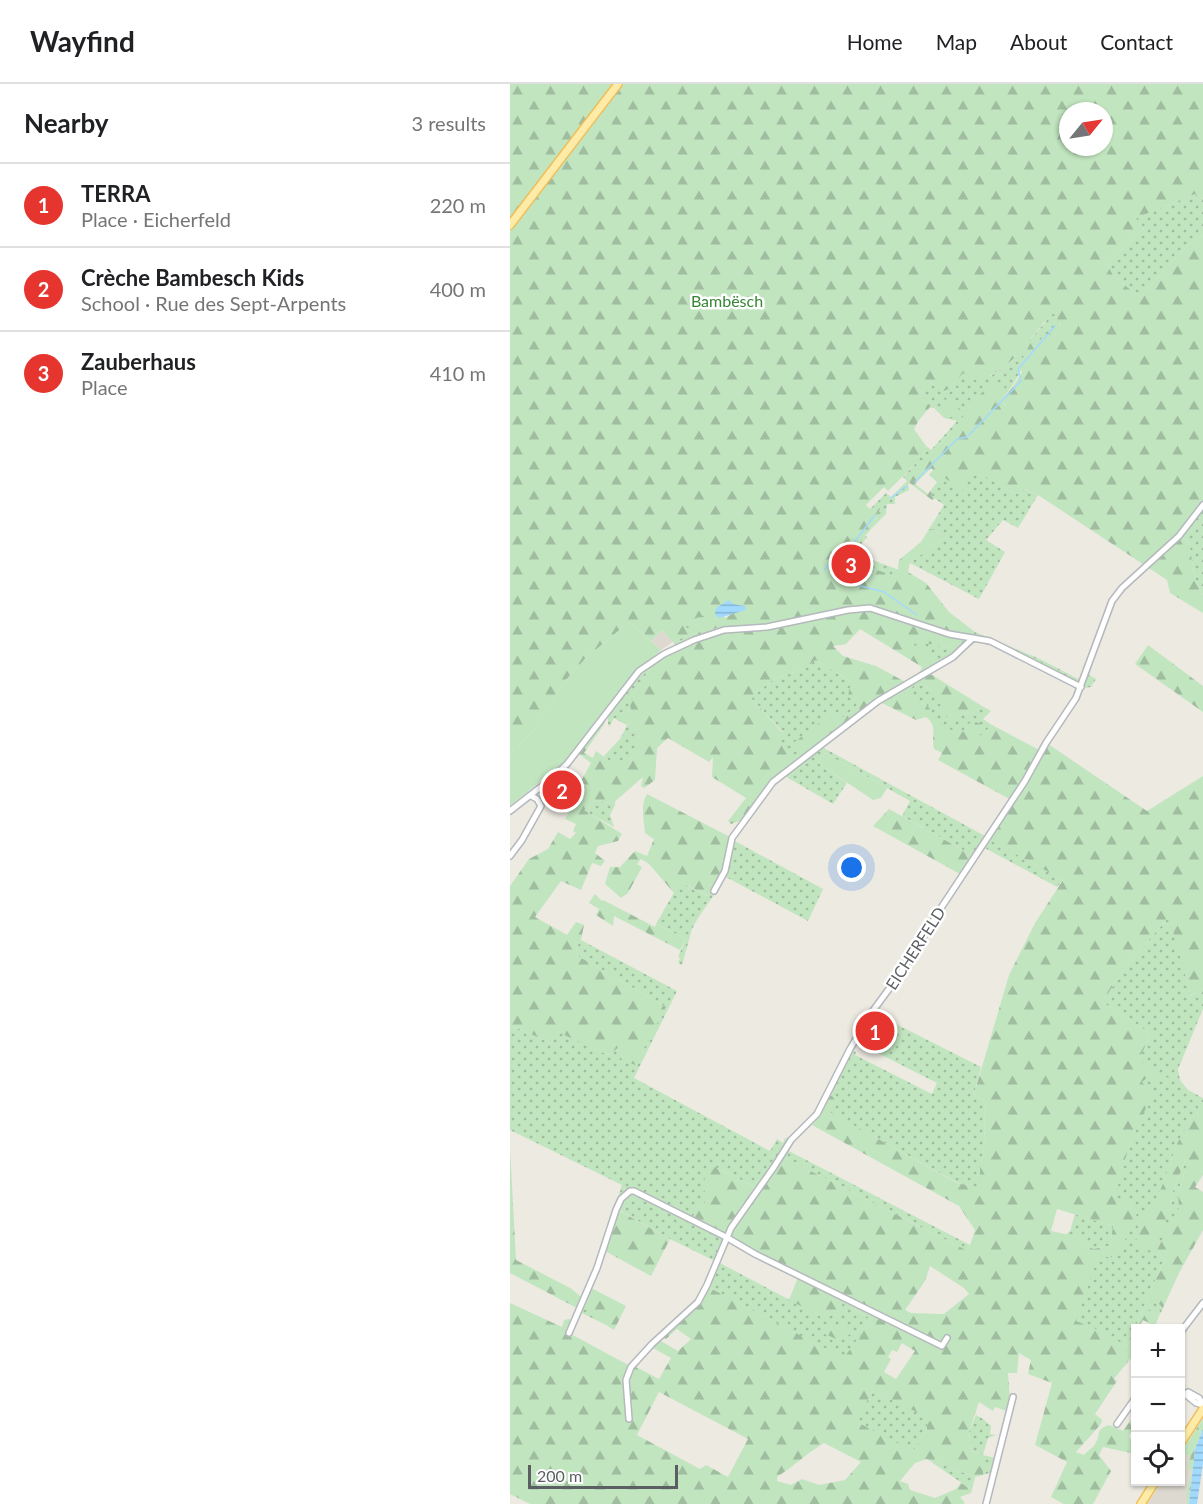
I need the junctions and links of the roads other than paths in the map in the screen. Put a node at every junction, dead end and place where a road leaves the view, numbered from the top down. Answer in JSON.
{"nodes":[{"id":1,"x":618,"y":84,"type":"edge"},
{"id":2,"x":510,"y":225,"type":"edge"},
{"id":3,"x":1203,"y":505,"type":"edge"},
{"id":4,"x":973,"y":638,"type":"junction"},
{"id":5,"x":1081,"y":687,"type":"junction"},
{"id":6,"x":531,"y":796,"type":"junction"},
{"id":7,"x":510,"y":811,"type":"edge"},
{"id":8,"x":510,"y":856,"type":"edge"},
{"id":9,"x":714,"y":891,"type":"dead end"},
{"id":10,"x":726,"y":1237,"type":"junction"},
{"id":11,"x":1203,"y":1303,"type":"edge"},
{"id":12,"x":1185,"y":1326,"type":"edge"},
{"id":13,"x":569,"y":1333,"type":"dead end"},
{"id":14,"x":947,"y":1338,"type":"dead end"},
{"id":15,"x":1185,"y":1392,"type":"edge"},
{"id":16,"x":1013,"y":1397,"type":"dead end"},
{"id":17,"x":1131,"y":1404,"type":"edge"},
{"id":18,"x":1203,"y":1406,"type":"edge"},
{"id":19,"x":629,"y":1419,"type":"dead end"},
{"id":20,"x":1117,"y":1424,"type":"dead end"},
{"id":21,"x":1185,"y":1436,"type":"edge"},
{"id":22,"x":1152,"y":1486,"type":"edge"},
{"id":23,"x":986,"y":1504,"type":"edge"},
{"id":24,"x":1141,"y":1504,"type":"edge"}],
"edges":[{"from":1,"to":2,"type":"main road"},
{"from":3,"to":5,"type":"street","name":"EICHERFELD"},
{"from":4,"to":5,"type":"street"},
{"from":4,"to":6,"type":"street"},
{"from":4,"to":9,"type":"street"},
{"from":5,"to":10,"type":"street","name":"EICHERFELD"},
{"from":6,"to":7,"type":"street"},
{"from":6,"to":8,"type":"street"},
{"from":10,"to":13,"type":"street"},
{"from":10,"to":14,"type":"street"},
{"from":10,"to":19,"type":"street","name":"EICHERFELD"},
{"from":11,"to":12,"type":"street"},
{"from":15,"to":18,"type":"street"},
{"from":16,"to":23,"type":"street"},
{"from":17,"to":20,"type":"street"},
{"from":18,"to":21,"type":"main road"},
{"from":22,"to":24,"type":"main road"}]}
